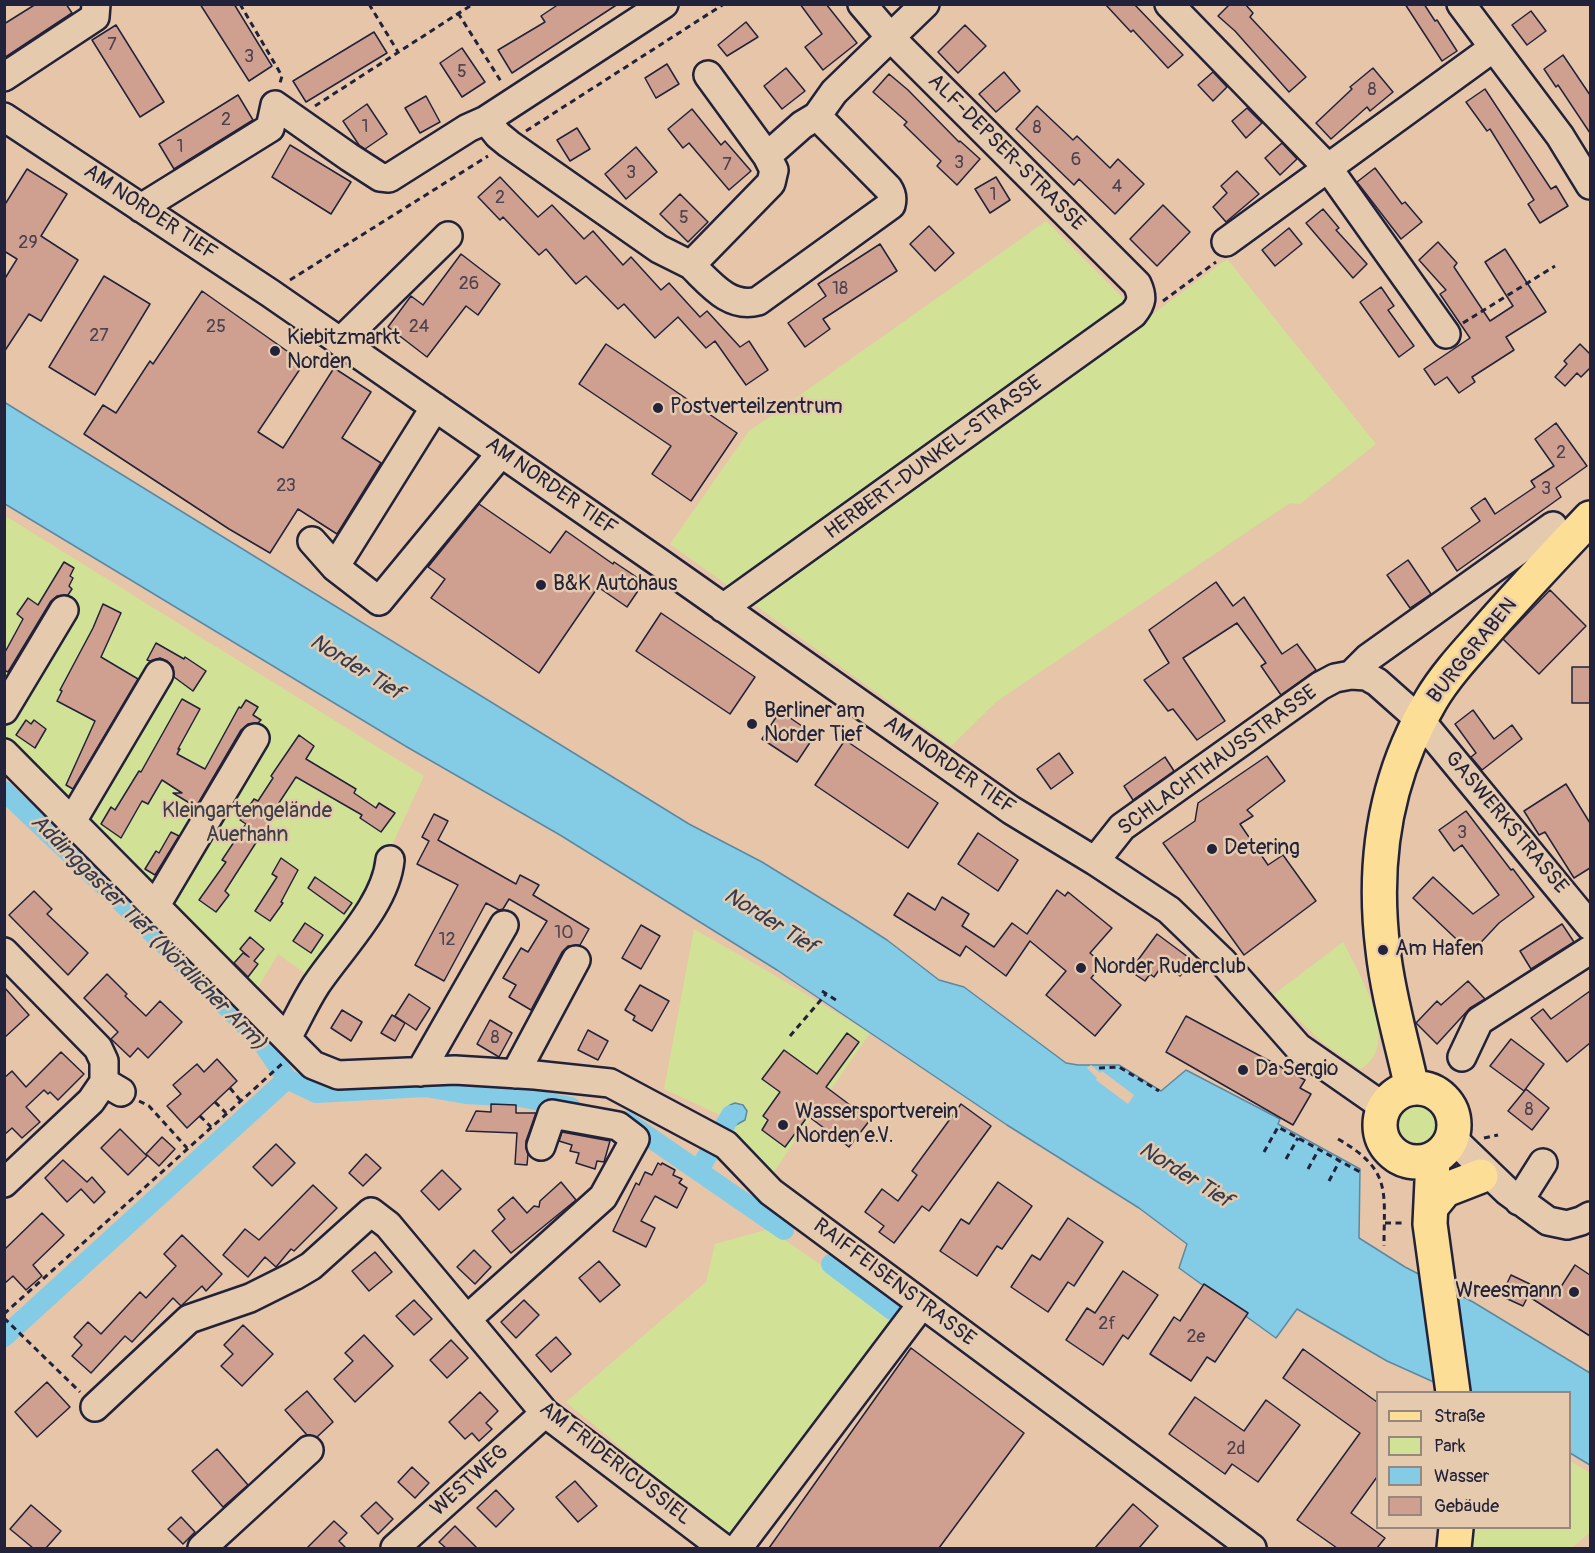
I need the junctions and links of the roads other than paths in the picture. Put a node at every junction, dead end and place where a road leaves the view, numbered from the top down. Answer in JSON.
{"nodes":[{"id":1,"x":96,"y":4,"type":"edge"},
{"id":2,"x":664,"y":4,"type":"edge"},
{"id":3,"x":862,"y":4,"type":"edge"},
{"id":4,"x":925,"y":4,"type":"edge"},
{"id":5,"x":1169,"y":4,"type":"edge"},
{"id":6,"x":1461,"y":4,"type":"edge"},
{"id":7,"x":891,"y":38,"type":"junction"},
{"id":8,"x":1493,"y":48,"type":"junction"},
{"id":9,"x":708,"y":75,"type":"dead end"},
{"id":10,"x":4,"y":77,"type":"edge"},
{"id":11,"x":817,"y":116,"type":"junction"},
{"id":12,"x":4,"y":117,"type":"edge"},
{"id":13,"x":486,"y":120,"type":"junction"},
{"id":14,"x":767,"y":156,"type":"junction"},
{"id":15,"x":1328,"y":168,"type":"junction"},
{"id":16,"x":1588,"y":174,"type":"edge"},
{"id":17,"x":141,"y":207,"type":"junction"},
{"id":18,"x":448,"y":236,"type":"dead end"},
{"id":19,"x":1226,"y":242,"type":"road end"},
{"id":20,"x":691,"y":265,"type":"junction"},
{"id":21,"x":1141,"y":304,"type":"joint"},
{"id":22,"x":1446,"y":334,"type":"road end"},
{"id":23,"x":340,"y":342,"type":"junction"},
{"id":24,"x":435,"y":407,"type":"junction"},
{"id":25,"x":501,"y":453,"type":"junction"},
{"id":26,"x":1590,"y":519,"type":"edge"},
{"id":27,"x":1553,"y":526,"type":"dead end"},
{"id":28,"x":312,"y":541,"type":"dead end"},
{"id":29,"x":334,"y":567,"type":"junction"},
{"id":30,"x":723,"y":608,"type":"junction"},
{"id":31,"x":64,"y":610,"type":"dead end"},
{"id":32,"x":159,"y":674,"type":"dead end"},
{"id":33,"x":1351,"y":675,"type":"junction"},
{"id":34,"x":4,"y":710,"type":"edge"},
{"id":35,"x":1420,"y":721,"type":"junction"},
{"id":36,"x":255,"y":738,"type":"dead end"},
{"id":37,"x":4,"y":753,"type":"edge"},
{"id":38,"x":72,"y":820,"type":"junction"},
{"id":39,"x":390,"y":860,"type":"dead end"},
{"id":40,"x":1095,"y":861,"type":"junction"},
{"id":41,"x":156,"y":905,"type":"junction"},
{"id":42,"x":504,"y":925,"type":"dead end"},
{"id":43,"x":1590,"y":926,"type":"edge"},
{"id":44,"x":1590,"y":950,"type":"edge"},
{"id":45,"x":4,"y":952,"type":"edge"},
{"id":46,"x":576,"y":960,"type":"dead end"},
{"id":47,"x":287,"y":1038,"type":"junction"},
{"id":48,"x":1462,"y":1057,"type":"dead end"},
{"id":49,"x":420,"y":1072,"type":"junction"},
{"id":50,"x":515,"y":1074,"type":"junction"},
{"id":51,"x":1423,"y":1083,"type":"junction"},
{"id":52,"x":1374,"y":1100,"type":"junction"},
{"id":53,"x":541,"y":1146,"type":"dead end"},
{"id":54,"x":1543,"y":1163,"type":"dead end"},
{"id":55,"x":1443,"y":1178,"type":"junction"},
{"id":56,"x":4,"y":1183,"type":"edge"},
{"id":57,"x":1519,"y":1201,"type":"junction"},
{"id":58,"x":1587,"y":1225,"type":"edge"},
{"id":59,"x":922,"y":1304,"type":"junction"},
{"id":60,"x":467,"y":1319,"type":"junction"},
{"id":61,"x":1453,"y":1391,"type":"edge"},
{"id":62,"x":95,"y":1407,"type":"road end"},
{"id":63,"x":545,"y":1413,"type":"junction"},
{"id":64,"x":309,"y":1450,"type":"dead end"},
{"id":65,"x":1456,"y":1529,"type":"edge"},
{"id":66,"x":202,"y":1548,"type":"edge"},
{"id":67,"x":395,"y":1548,"type":"edge"},
{"id":68,"x":723,"y":1548,"type":"edge"},
{"id":69,"x":738,"y":1548,"type":"edge"},
{"id":70,"x":1252,"y":1548,"type":"edge"},
{"id":71,"x":1454,"y":1548,"type":"edge"}],
"edges":[{"from":1,"to":10,"type":"street"},
{"from":2,"to":13,"type":"street"},
{"from":3,"to":7,"type":"street","name":"ALF-DEPSER-STRASSE"},
{"from":4,"to":7,"type":"street"},
{"from":5,"to":15,"type":"street"},
{"from":6,"to":8,"type":"street"},
{"from":7,"to":11,"type":"street"},
{"from":7,"to":21,"type":"street","name":"ALF-DEPSER-STRASSE"},
{"from":8,"to":15,"type":"street"},
{"from":8,"to":16,"type":"street"},
{"from":9,"to":14,"type":"street"},
{"from":11,"to":14,"type":"street"},
{"from":11,"to":20,"type":"street"},
{"from":12,"to":17,"type":"street","name":"AM NORDER TIEF"},
{"from":13,"to":17,"type":"street"},
{"from":13,"to":20,"type":"street"},
{"from":14,"to":20,"type":"street"},
{"from":15,"to":19,"type":"street"},
{"from":15,"to":22,"type":"street"},
{"from":17,"to":23,"type":"street","name":"AM NORDER TIEF"},
{"from":18,"to":23,"type":"street"},
{"from":21,"to":30,"type":"street","name":"HERBERT-DUNKEL-STRASSE"},
{"from":23,"to":24,"type":"street","name":"AM NORDER TIEF"},
{"from":24,"to":25,"type":"street","name":"AM NORDER TIEF"},
{"from":24,"to":29,"type":"street"},
{"from":25,"to":29,"type":"street"},
{"from":25,"to":30,"type":"street","name":"AM NORDER TIEF"},
{"from":26,"to":35,"type":"main road","name":"BURGGRABEN"},
{"from":27,"to":33,"type":"street","name":"SCHLACHTHAUSSTRASSE"},
{"from":28,"to":29,"type":"street"},
{"from":30,"to":40,"type":"street","name":"AM NORDER TIEF"},
{"from":31,"to":34,"type":"street"},
{"from":32,"to":38,"type":"street"},
{"from":33,"to":35,"type":"street"},
{"from":33,"to":40,"type":"street","name":"SCHLACHTHAUSSTRASSE"},
{"from":35,"to":43,"type":"street","name":"GASWERKSTRASSE"},
{"from":35,"to":51,"type":"main road","name":"BURGGRABEN"},
{"from":36,"to":41,"type":"street"},
{"from":37,"to":38,"type":"street","name":"RAIFFEISENSTRASSE"},
{"from":38,"to":41,"type":"street","name":"RAIFFEISENSTRASSE"},
{"from":39,"to":47,"type":"street"},
{"from":40,"to":52,"type":"street"},
{"from":41,"to":47,"type":"street","name":"RAIFFEISENSTRASSE"},
{"from":42,"to":49,"type":"street"},
{"from":44,"to":48,"type":"street"},
{"from":45,"to":56,"type":"street"},
{"from":46,"to":50,"type":"street"},
{"from":47,"to":49,"type":"street","name":"RAIFFEISENSTRASSE"},
{"from":49,"to":50,"type":"street","name":"RAIFFEISENSTRASSE"},
{"from":50,"to":59,"type":"street","name":"RAIFFEISENSTRASSE"},
{"from":51,"to":52,"type":"main road"},
{"from":51,"to":55,"type":"main road"},
{"from":52,"to":55,"type":"main road"},
{"from":53,"to":60,"type":"street"},
{"from":54,"to":57,"type":"street"},
{"from":55,"to":57,"type":"street"},
{"from":55,"to":61,"type":"main road"},
{"from":57,"to":58,"type":"street"},
{"from":59,"to":69,"type":"street"},
{"from":59,"to":70,"type":"street","name":"RAIFFEISENSTRASSE"},
{"from":60,"to":62,"type":"street","name":"AM FRIDERICUSSIEL"},
{"from":60,"to":63,"type":"street","name":"AM FRIDERICUSSIEL"},
{"from":63,"to":67,"type":"street","name":"WESTWEG"},
{"from":63,"to":68,"type":"street","name":"AM FRIDERICUSSIEL"},
{"from":64,"to":66,"type":"street"},
{"from":65,"to":71,"type":"main road"}]}
